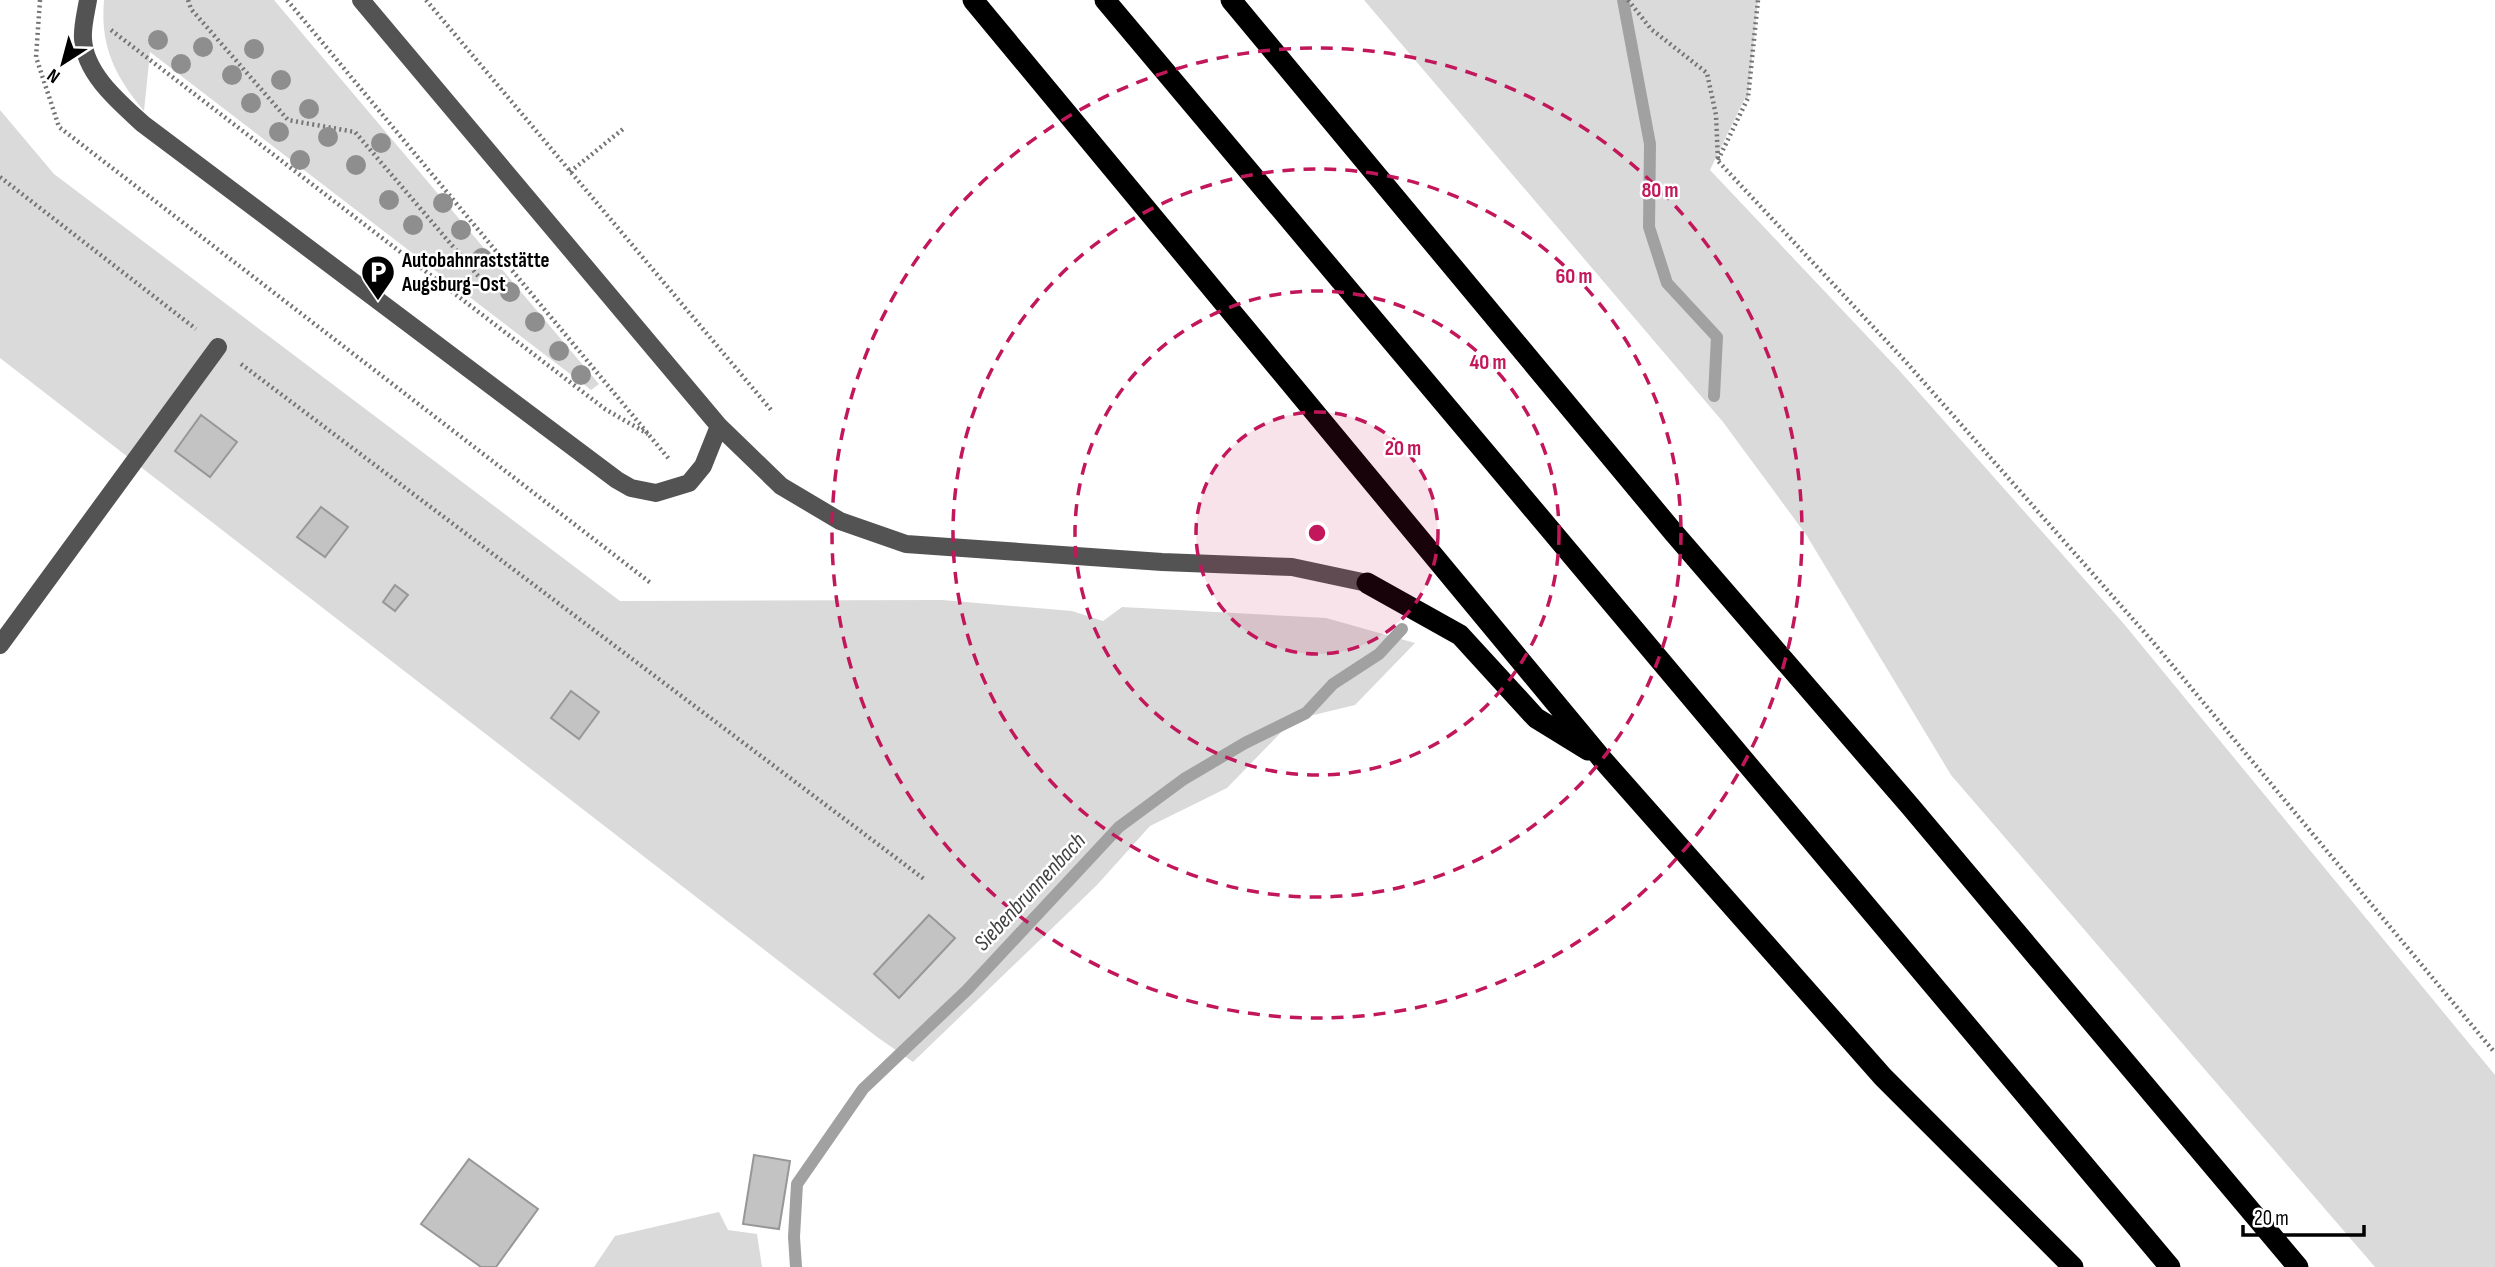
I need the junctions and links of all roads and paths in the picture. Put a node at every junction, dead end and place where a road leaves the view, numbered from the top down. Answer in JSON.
{"nodes":[{"id":1,"x":40,"y":0,"type":"edge"},
{"id":2,"x":188,"y":0,"type":"edge"},
{"id":3,"x":287,"y":0,"type":"edge"},
{"id":4,"x":361,"y":0,"type":"edge"},
{"id":5,"x":426,"y":0,"type":"edge"},
{"id":6,"x":973,"y":0,"type":"edge"},
{"id":7,"x":1105,"y":0,"type":"edge"},
{"id":8,"x":1231,"y":0,"type":"edge"},
{"id":9,"x":1628,"y":0,"type":"edge"},
{"id":10,"x":1758,"y":0,"type":"edge"},
{"id":11,"x":87,"y":6,"type":"edge"},
{"id":12,"x":623,"y":129,"type":"dead end"},
{"id":13,"x":1718,"y":161,"type":"junction"},
{"id":14,"x":570,"y":172,"type":"junction"},
{"id":15,"x":0,"y":177,"type":"edge"},
{"id":16,"x":485,"y":284,"type":"dead end"},
{"id":17,"x":218,"y":346,"type":"junction"},
{"id":18,"x":772,"y":411,"type":"dead end"},
{"id":19,"x":719,"y":426,"type":"junction"},
{"id":20,"x":648,"y":434,"type":"junction"},
{"id":21,"x":689,"y":483,"type":"junction"},
{"id":22,"x":1367,"y":583,"type":"joint"},
{"id":23,"x":652,"y":584,"type":"dead end"},
{"id":24,"x":0,"y":645,"type":"edge"},
{"id":25,"x":1602,"y":759,"type":"junction"},
{"id":26,"x":924,"y":879,"type":"dead end"},
{"id":27,"x":2495,"y":1053,"type":"edge"},
{"id":28,"x":2073,"y":1267,"type":"edge"},
{"id":29,"x":2170,"y":1267,"type":"edge"},
{"id":30,"x":2298,"y":1267,"type":"edge"}],
"edges":[{"from":1,"to":23,"type":"path"},
{"from":2,"to":16,"type":"path"},
{"from":3,"to":20,"type":"path"},
{"from":4,"to":19,"type":"lane"},
{"from":5,"to":14,"type":"path"},
{"from":6,"to":25,"type":"highway"},
{"from":7,"to":29,"type":"highway"},
{"from":8,"to":30,"type":"highway"},
{"from":9,"to":13,"type":"path"},
{"from":10,"to":13,"type":"path"},
{"from":11,"to":20,"type":"path"},
{"from":11,"to":21,"type":"lane"},
{"from":12,"to":14,"type":"path"},
{"from":13,"to":27,"type":"path"},
{"from":14,"to":18,"type":"path"},
{"from":15,"to":17,"type":"path"},
{"from":17,"to":24,"type":"lane"},
{"from":17,"to":26,"type":"path"},
{"from":19,"to":21,"type":"lane"},
{"from":19,"to":22,"type":"lane"},
{"from":20,"to":21,"type":"path"},
{"from":22,"to":25,"type":"highway"},
{"from":25,"to":28,"type":"highway"}]}
